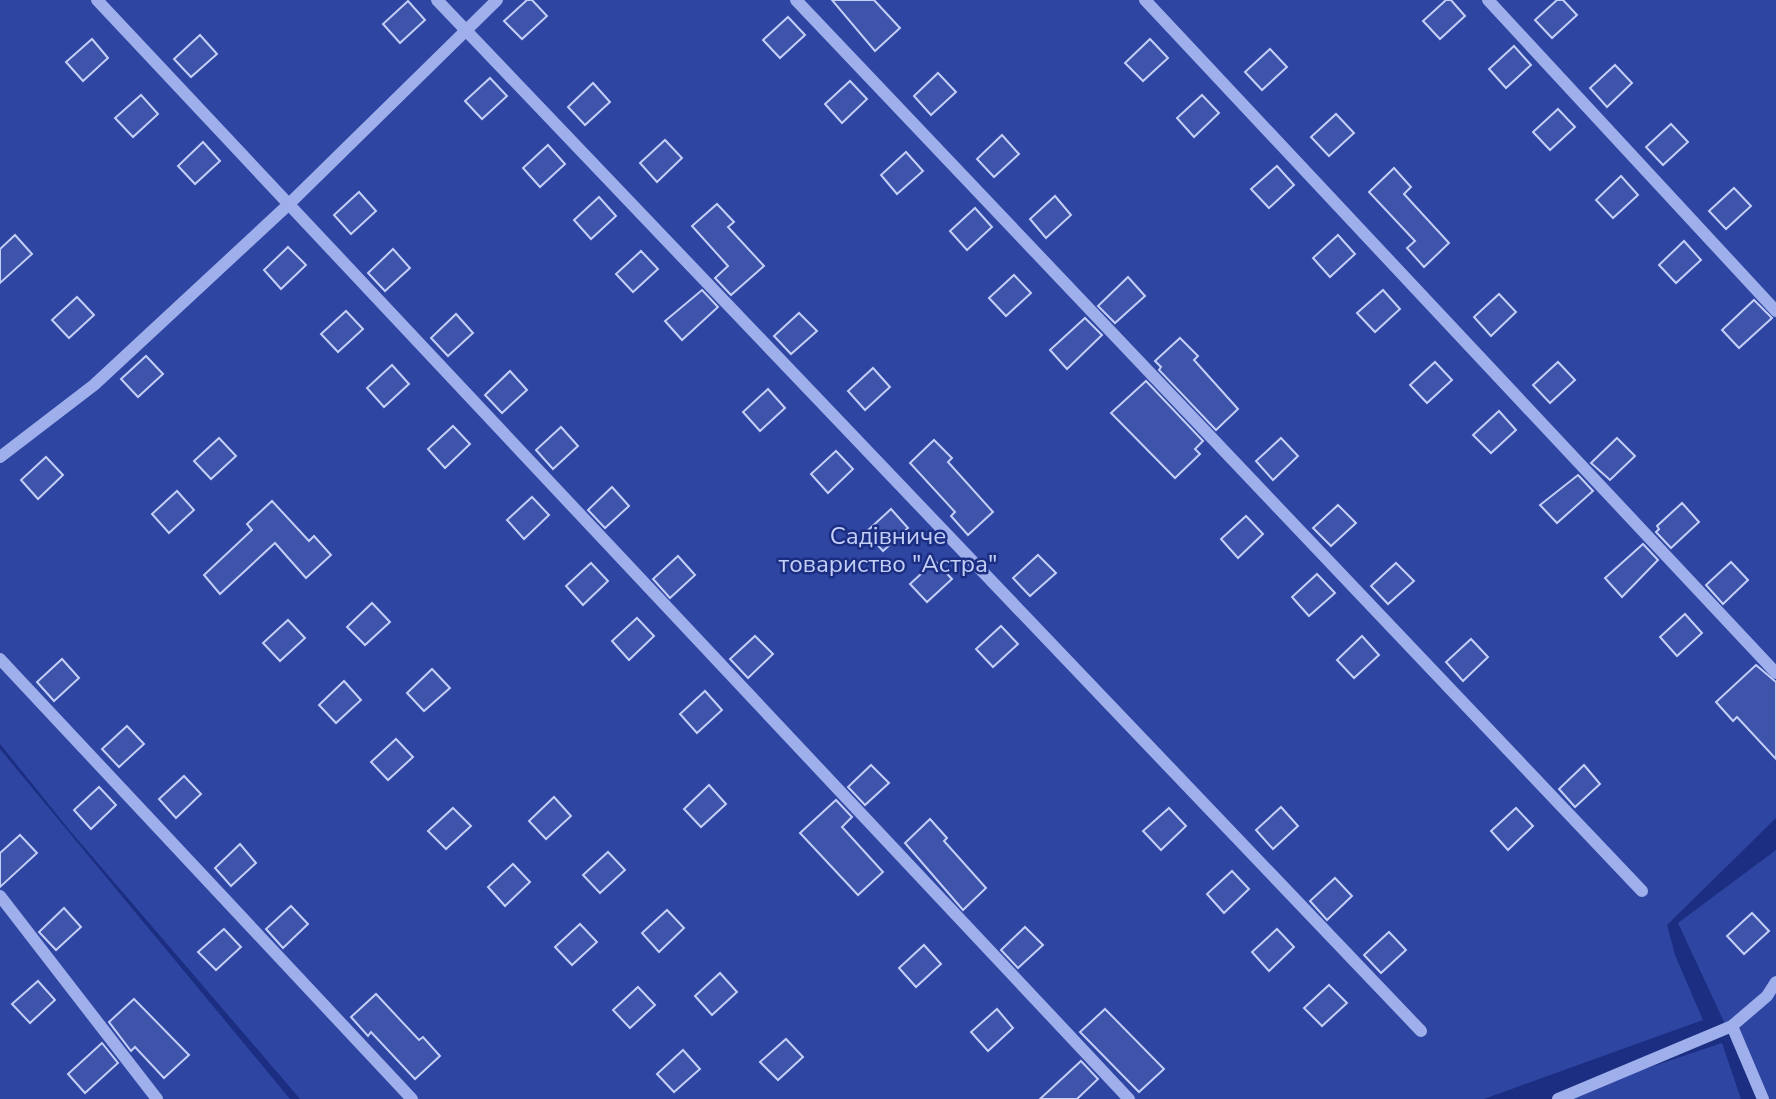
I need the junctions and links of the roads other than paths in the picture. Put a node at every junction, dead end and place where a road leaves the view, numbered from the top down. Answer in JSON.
{"nodes":[{"id":1,"x":97,"y":0,"type":"edge"},
{"id":2,"x":437,"y":0,"type":"edge"},
{"id":3,"x":497,"y":0,"type":"edge"},
{"id":4,"x":796,"y":0,"type":"edge"},
{"id":5,"x":1145,"y":0,"type":"edge"},
{"id":6,"x":1488,"y":0,"type":"edge"},
{"id":7,"x":465,"y":30,"type":"junction"},
{"id":8,"x":288,"y":205,"type":"junction"},
{"id":9,"x":1776,"y":311,"type":"edge"},
{"id":10,"x":0,"y":457,"type":"edge"},
{"id":11,"x":0,"y":659,"type":"edge"},
{"id":12,"x":1776,"y":673,"type":"edge"},
{"id":13,"x":1642,"y":891,"type":"dead end"},
{"id":14,"x":0,"y":896,"type":"edge"},
{"id":15,"x":1776,"y":982,"type":"edge"},
{"id":16,"x":1732,"y":1026,"type":"junction"},
{"id":17,"x":1421,"y":1031,"type":"dead end"},
{"id":18,"x":157,"y":1099,"type":"edge"},
{"id":19,"x":412,"y":1099,"type":"edge"},
{"id":20,"x":1129,"y":1099,"type":"edge"},
{"id":21,"x":1559,"y":1099,"type":"edge"},
{"id":22,"x":1763,"y":1099,"type":"edge"}],
"edges":[{"from":1,"to":8,"type":"street"},
{"from":2,"to":7,"type":"street"},
{"from":3,"to":7,"type":"street"},
{"from":4,"to":13,"type":"street"},
{"from":5,"to":12,"type":"street"},
{"from":6,"to":9,"type":"street"},
{"from":7,"to":8,"type":"street"},
{"from":7,"to":17,"type":"street"},
{"from":8,"to":10,"type":"street"},
{"from":8,"to":20,"type":"street"},
{"from":11,"to":19,"type":"street"},
{"from":14,"to":18,"type":"street"},
{"from":15,"to":16,"type":"street"},
{"from":16,"to":21,"type":"street"},
{"from":16,"to":22,"type":"street"}]}
